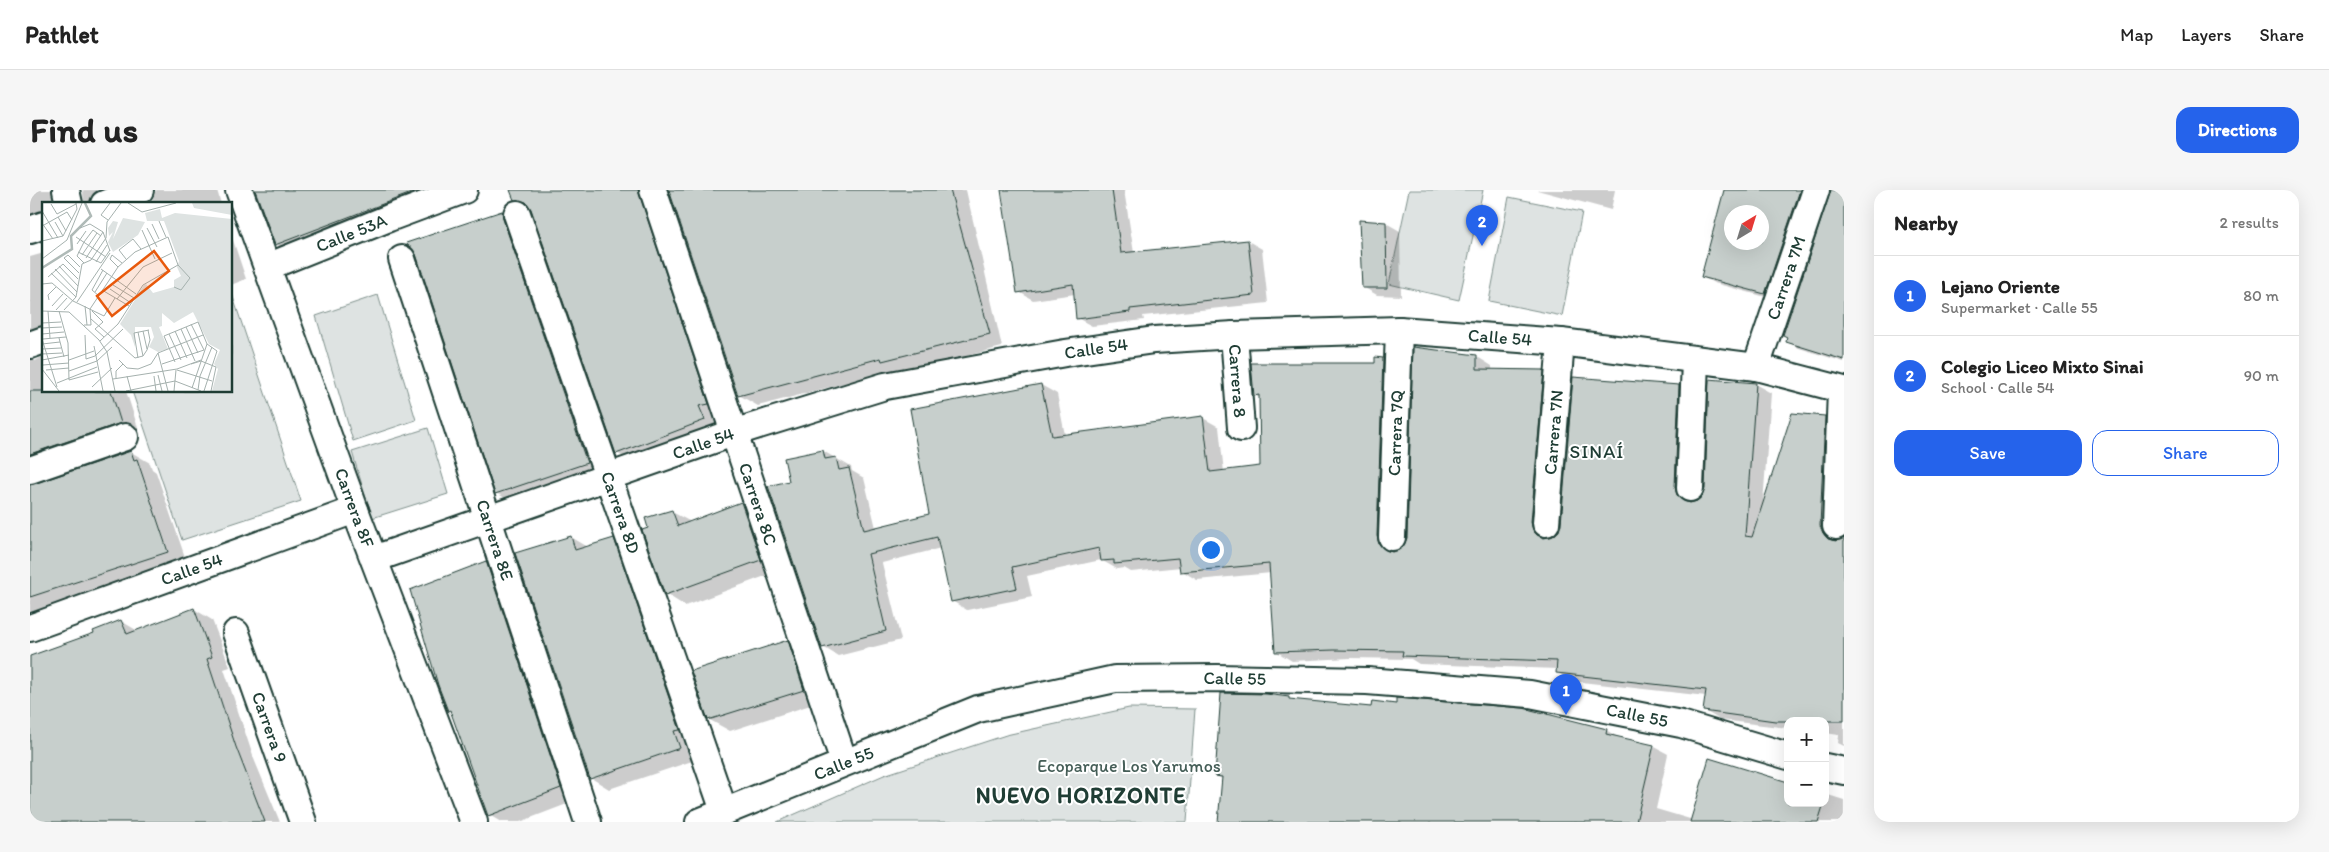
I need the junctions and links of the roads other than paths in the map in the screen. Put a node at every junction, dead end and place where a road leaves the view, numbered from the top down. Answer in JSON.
{"nodes":[{"id":1,"x":140,"y":190,"type":"edge"},
{"id":2,"x":239,"y":190,"type":"edge"},
{"id":3,"x":464,"y":190,"type":"edge"},
{"id":4,"x":653,"y":190,"type":"edge"},
{"id":5,"x":1816,"y":190,"type":"edge"},
{"id":6,"x":109,"y":202,"type":"edge"},
{"id":7,"x":517,"y":214,"type":"dead end"},
{"id":8,"x":42,"y":226,"type":"edge"},
{"id":9,"x":30,"y":230,"type":"edge"},
{"id":10,"x":402,"y":259,"type":"dead end"},
{"id":11,"x":267,"y":267,"type":"junction"},
{"id":12,"x":1399,"y":330,"type":"junction"},
{"id":13,"x":1234,"y":335,"type":"junction"},
{"id":14,"x":42,"y":341,"type":"edge"},
{"id":15,"x":1562,"y":342,"type":"junction"},
{"id":16,"x":30,"y":345,"type":"edge"},
{"id":17,"x":1695,"y":360,"type":"junction"},
{"id":18,"x":1756,"y":367,"type":"junction"},
{"id":19,"x":1842,"y":390,"type":"edge"},
{"id":20,"x":1241,"y":428,"type":"dead end"},
{"id":21,"x":736,"y":432,"type":"junction"},
{"id":22,"x":125,"y":437,"type":"dead end"},
{"id":23,"x":30,"y":470,"type":"edge"},
{"id":24,"x":606,"y":478,"type":"junction"},
{"id":25,"x":1690,"y":488,"type":"dead end"},
{"id":26,"x":354,"y":510,"type":"junction"},
{"id":27,"x":487,"y":519,"type":"junction"},
{"id":28,"x":1546,"y":523,"type":"dead end"},
{"id":29,"x":1836,"y":526,"type":"dead end"},
{"id":30,"x":1392,"y":537,"type":"dead end"},
{"id":31,"x":374,"y":559,"type":"junction"},
{"id":32,"x":30,"y":628,"type":"edge"},
{"id":33,"x":236,"y":633,"type":"dead end"},
{"id":34,"x":1784,"y":755,"type":"edge"},
{"id":35,"x":844,"y":762,"type":"junction"},
{"id":36,"x":1829,"y":768,"type":"edge"},
{"id":37,"x":1844,"y":771,"type":"edge"},
{"id":38,"x":724,"y":811,"type":"junction"},
{"id":39,"x":303,"y":822,"type":"edge"},
{"id":40,"x":474,"y":822,"type":"edge"},
{"id":41,"x":588,"y":822,"type":"edge"},
{"id":42,"x":699,"y":822,"type":"edge"}],
"edges":[{"from":1,"to":6,"type":"street"},
{"from":2,"to":11,"type":"street","name":"Carrera 8F"},
{"from":3,"to":11,"type":"street","name":"Calle 53A"},
{"from":4,"to":21,"type":"street","name":"Carrera 8C"},
{"from":5,"to":18,"type":"street","name":"Carrera 7M"},
{"from":7,"to":24,"type":"street","name":"Carrera 8D"},
{"from":8,"to":9,"type":"street"},
{"from":10,"to":27,"type":"street","name":"Carrera 8E"},
{"from":11,"to":26,"type":"street","name":"Carrera 8F"},
{"from":12,"to":13,"type":"street","name":"Calle 54"},
{"from":12,"to":15,"type":"street","name":"Calle 54"},
{"from":12,"to":30,"type":"street","name":"Carrera 7Q"},
{"from":13,"to":20,"type":"street","name":"Carrera 8"},
{"from":13,"to":21,"type":"street","name":"Calle 54"},
{"from":14,"to":16,"type":"street"},
{"from":15,"to":17,"type":"street","name":"Calle 54"},
{"from":15,"to":28,"type":"street","name":"Carrera 7N"},
{"from":17,"to":18,"type":"street","name":"Calle 54"},
{"from":17,"to":25,"type":"street"},
{"from":18,"to":19,"type":"street","name":"Calle 54"},
{"from":19,"to":29,"type":"street"},
{"from":21,"to":24,"type":"street","name":"Calle 54"},
{"from":21,"to":35,"type":"street","name":"Carrera 8C"},
{"from":22,"to":23,"type":"street"},
{"from":24,"to":27,"type":"street","name":"Calle 54"},
{"from":24,"to":38,"type":"street","name":"Carrera 8D"},
{"from":26,"to":31,"type":"street","name":"Carrera 8F"},
{"from":26,"to":32,"type":"street","name":"Calle 54"},
{"from":27,"to":31,"type":"street","name":"Calle 54"},
{"from":27,"to":41,"type":"street","name":"Carrera 8E"},
{"from":31,"to":40,"type":"street","name":"Carrera 8F"},
{"from":33,"to":39,"type":"street","name":"Carrera 9"},
{"from":34,"to":35,"type":"street","name":"Calle 55"},
{"from":35,"to":38,"type":"street","name":"Calle 55"},
{"from":36,"to":37,"type":"street"},
{"from":38,"to":42,"type":"street","name":"Calle 55"}]}
